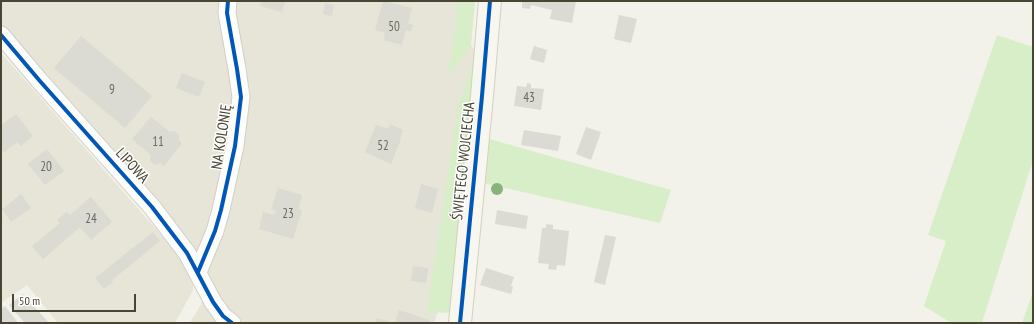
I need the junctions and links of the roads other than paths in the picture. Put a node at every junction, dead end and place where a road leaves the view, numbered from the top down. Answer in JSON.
{"nodes":[{"id":1,"x":228,"y":1,"type":"edge"},
{"id":2,"x":490,"y":1,"type":"edge"},
{"id":3,"x":1,"y":35,"type":"edge"},
{"id":4,"x":198,"y":272,"type":"junction"},
{"id":5,"x":232,"y":323,"type":"edge"},
{"id":6,"x":460,"y":323,"type":"edge"}],
"edges":[{"from":1,"to":4,"type":"street","name":"NA KOLONIĘ"},
{"from":2,"to":6,"type":"street","name":"ŚWIĘTEGO WOJCIECHA"},
{"from":3,"to":4,"type":"street","name":"LIPOWA"},
{"from":4,"to":5,"type":"street","name":"LIPOWA"}]}
